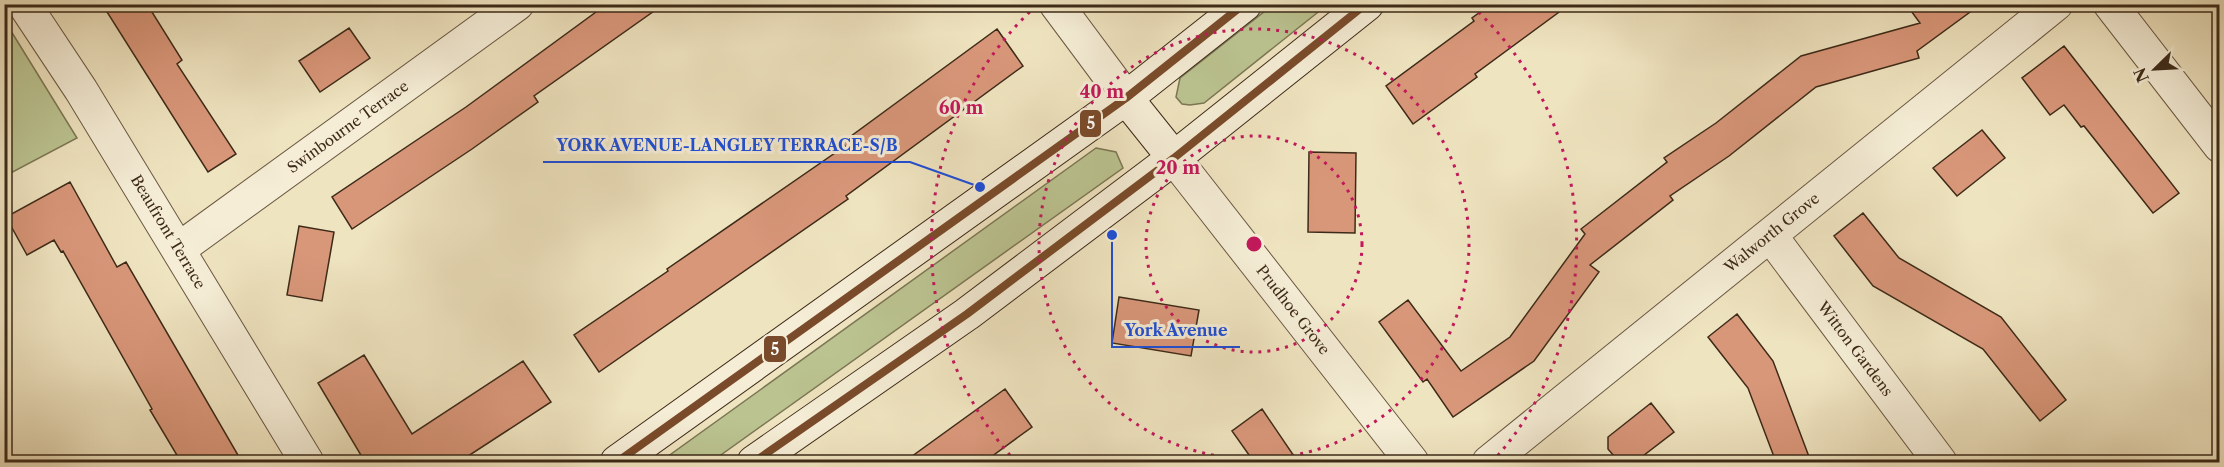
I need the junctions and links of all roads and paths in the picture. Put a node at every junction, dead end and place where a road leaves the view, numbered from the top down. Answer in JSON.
{"nodes":[{"id":1,"x":24,"y":4,"type":"edge"},
{"id":2,"x":517,"y":4,"type":"edge"},
{"id":3,"x":1056,"y":4,"type":"edge"},
{"id":4,"x":1245,"y":4,"type":"edge"},
{"id":5,"x":1367,"y":4,"type":"edge"},
{"id":6,"x":2056,"y":4,"type":"edge"},
{"id":7,"x":2110,"y":4,"type":"edge"},
{"id":8,"x":1126,"y":98,"type":"junction"},
{"id":9,"x":2220,"y":146,"type":"edge"},
{"id":10,"x":1174,"y":158,"type":"junction"},
{"id":11,"x":1770,"y":235,"type":"junction"},
{"id":12,"x":179,"y":249,"type":"junction"},
{"id":13,"x":307,"y":462,"type":"edge"},
{"id":14,"x":617,"y":462,"type":"edge"},
{"id":15,"x":754,"y":462,"type":"edge"},
{"id":16,"x":1413,"y":462,"type":"edge"},
{"id":17,"x":1489,"y":462,"type":"edge"},
{"id":18,"x":1940,"y":462,"type":"edge"}],
"edges":[{"from":1,"to":12,"type":"street","name":"Beaufront Terrace"},
{"from":2,"to":12,"type":"street","name":"Swinbourne Terrace"},
{"from":3,"to":8,"type":"street","name":"Prudhoe Grove"},
{"from":4,"to":8,"type":"street"},
{"from":5,"to":10,"type":"street"},
{"from":6,"to":11,"type":"street","name":"Walworth Grove"},
{"from":7,"to":9,"type":"street"},
{"from":8,"to":10,"type":"street","name":"Prudhoe Grove"},
{"from":8,"to":14,"type":"street"},
{"from":10,"to":15,"type":"street"},
{"from":10,"to":16,"type":"street","name":"Prudhoe Grove"},
{"from":11,"to":17,"type":"street","name":"Walworth Grove"},
{"from":11,"to":18,"type":"street","name":"Witton Gardens"},
{"from":12,"to":13,"type":"street","name":"Beaufront Terrace"}]}
